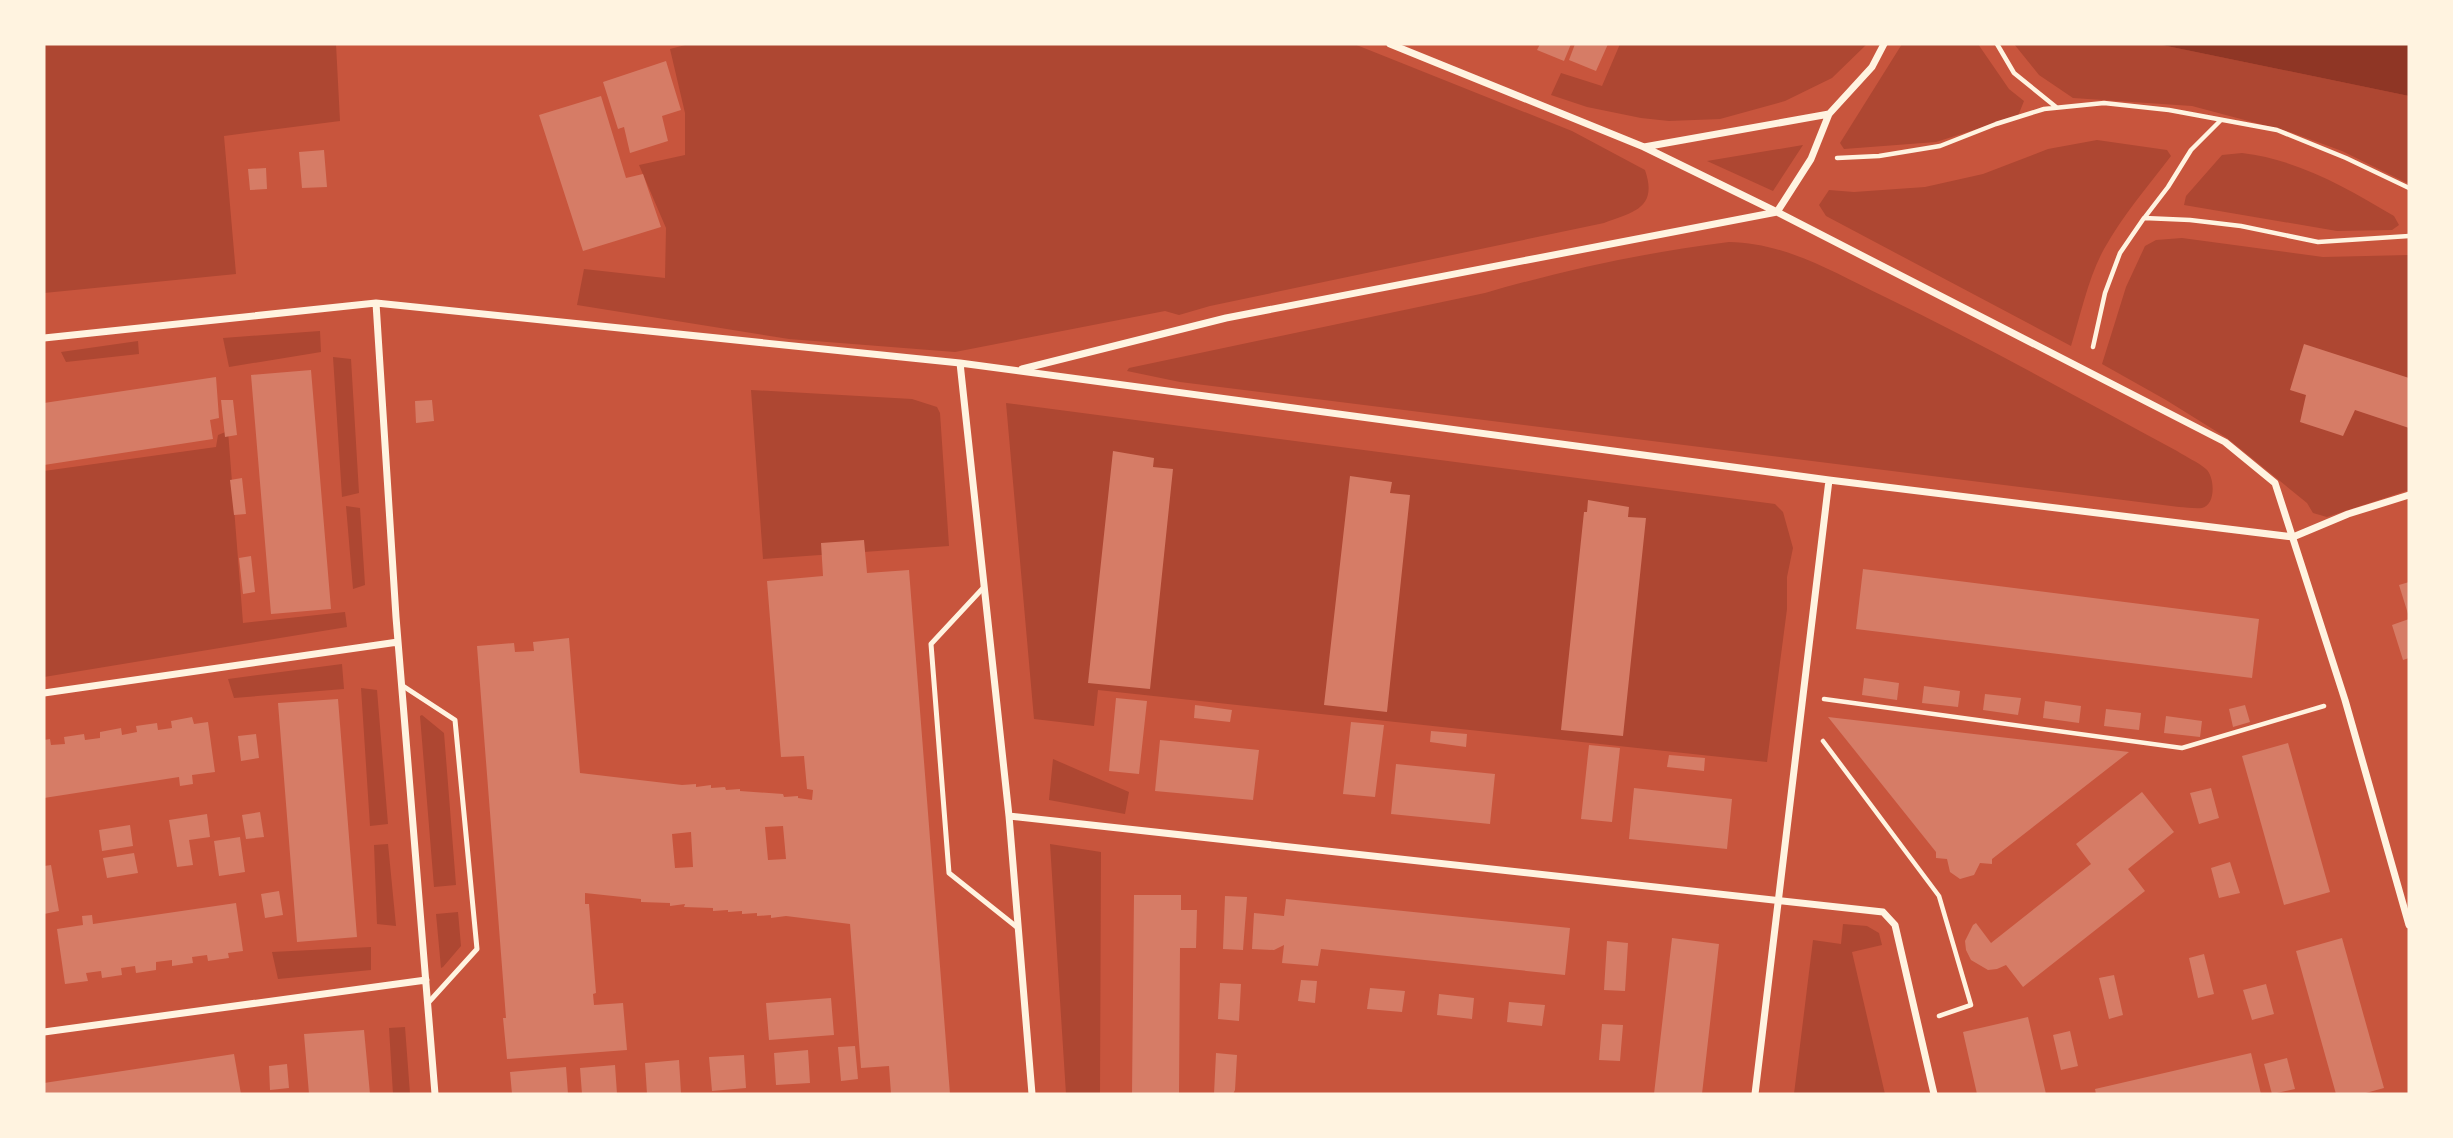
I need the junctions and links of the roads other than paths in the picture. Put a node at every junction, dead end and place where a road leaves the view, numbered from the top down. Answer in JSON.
{"nodes":[{"id":1,"x":1390,"y":44,"type":"edge"},
{"id":2,"x":1884,"y":44,"type":"edge"},
{"id":3,"x":1829,"y":114,"type":"junction"},
{"id":4,"x":1644,"y":148,"type":"junction"},
{"id":5,"x":1777,"y":212,"type":"junction"},
{"id":6,"x":376,"y":303,"type":"junction"},
{"id":7,"x":44,"y":338,"type":"edge"},
{"id":8,"x":960,"y":363,"type":"junction"},
{"id":9,"x":1018,"y":370,"type":"junction"},
{"id":10,"x":1829,"y":480,"type":"junction"},
{"id":11,"x":2409,"y":495,"type":"edge"},
{"id":12,"x":2293,"y":537,"type":"junction"},
{"id":13,"x":984,"y":587,"type":"junction"},
{"id":14,"x":398,"y":642,"type":"junction"},
{"id":15,"x":403,"y":686,"type":"junction"},
{"id":16,"x":44,"y":693,"type":"edge"},
{"id":17,"x":1009,"y":816,"type":"junction"},
{"id":18,"x":1779,"y":900,"type":"junction"},
{"id":19,"x":2409,"y":925,"type":"edge"},
{"id":20,"x":1018,"y":929,"type":"junction"},
{"id":21,"x":426,"y":980,"type":"junction"},
{"id":22,"x":428,"y":1003,"type":"junction"},
{"id":23,"x":44,"y":1032,"type":"edge"},
{"id":24,"x":435,"y":1094,"type":"edge"},
{"id":25,"x":1032,"y":1094,"type":"edge"},
{"id":26,"x":1755,"y":1094,"type":"edge"},
{"id":27,"x":1934,"y":1094,"type":"edge"}],
"edges":[{"from":1,"to":4,"type":"street"},
{"from":2,"to":3,"type":"street"},
{"from":3,"to":4,"type":"street"},
{"from":3,"to":5,"type":"street"},
{"from":4,"to":5,"type":"street"},
{"from":5,"to":9,"type":"street"},
{"from":5,"to":12,"type":"street"},
{"from":6,"to":7,"type":"street"},
{"from":6,"to":8,"type":"street"},
{"from":6,"to":14,"type":"street"},
{"from":8,"to":9,"type":"street"},
{"from":8,"to":13,"type":"street"},
{"from":9,"to":10,"type":"street"},
{"from":10,"to":12,"type":"street"},
{"from":10,"to":18,"type":"street"},
{"from":11,"to":12,"type":"street"},
{"from":12,"to":19,"type":"street"},
{"from":13,"to":17,"type":"street"},
{"from":13,"to":20,"type":"lane"},
{"from":14,"to":15,"type":"street"},
{"from":14,"to":16,"type":"street"},
{"from":15,"to":21,"type":"street"},
{"from":15,"to":22,"type":"lane"},
{"from":17,"to":18,"type":"street"},
{"from":17,"to":20,"type":"street"},
{"from":18,"to":26,"type":"street"},
{"from":18,"to":27,"type":"street"},
{"from":20,"to":25,"type":"street"},
{"from":21,"to":22,"type":"street"},
{"from":21,"to":23,"type":"street"},
{"from":22,"to":24,"type":"street"}]}
